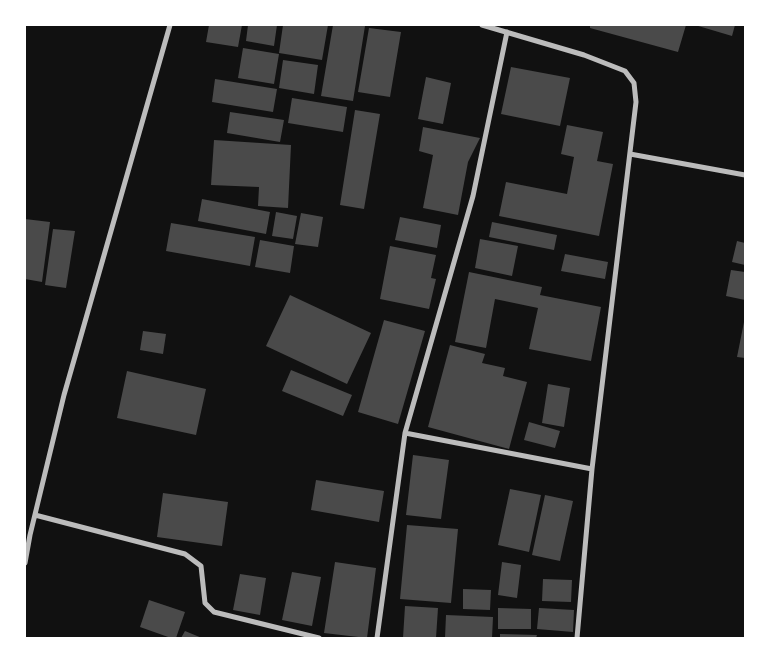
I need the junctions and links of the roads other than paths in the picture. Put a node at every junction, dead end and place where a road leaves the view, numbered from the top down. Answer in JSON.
{"nodes":[{"id":1,"x":170,"y":25,"type":"edge"},
{"id":2,"x":482,"y":25,"type":"edge"},
{"id":3,"x":507,"y":32,"type":"junction"},
{"id":4,"x":630,"y":154,"type":"junction"},
{"id":5,"x":745,"y":175,"type":"edge"},
{"id":6,"x":404,"y":433,"type":"junction"},
{"id":7,"x":592,"y":469,"type":"junction"},
{"id":8,"x":34,"y":515,"type":"junction"},
{"id":9,"x":25,"y":563,"type":"edge"},
{"id":10,"x":319,"y":638,"type":"edge"},
{"id":11,"x":377,"y":638,"type":"edge"},
{"id":12,"x":578,"y":638,"type":"edge"}],
"edges":[{"from":1,"to":8,"type":"street"},
{"from":2,"to":3,"type":"street"},
{"from":3,"to":4,"type":"street"},
{"from":3,"to":6,"type":"street"},
{"from":4,"to":5,"type":"street"},
{"from":4,"to":7,"type":"street"},
{"from":6,"to":7,"type":"street"},
{"from":6,"to":11,"type":"street"},
{"from":7,"to":12,"type":"street"},
{"from":8,"to":9,"type":"street"},
{"from":8,"to":10,"type":"street"}]}
